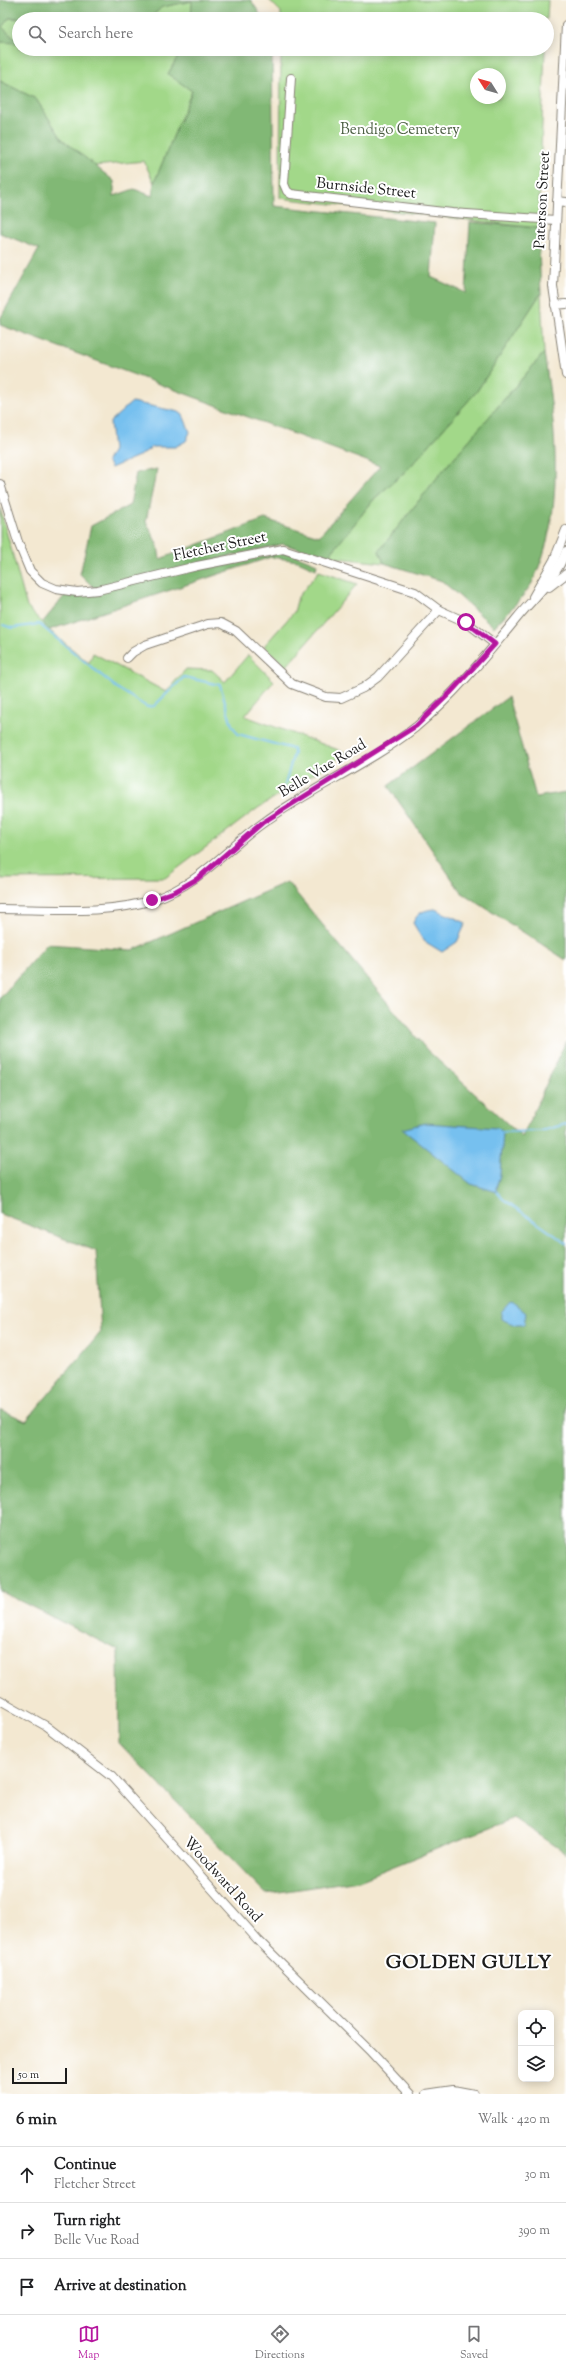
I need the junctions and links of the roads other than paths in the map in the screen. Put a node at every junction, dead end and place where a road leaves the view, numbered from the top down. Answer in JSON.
{"nodes":[{"id":1,"x":566,"y":25,"type":"edge"},
{"id":2,"x":566,"y":33,"type":"edge"},
{"id":3,"x":291,"y":78,"type":"dead end"},
{"id":4,"x":557,"y":201,"type":"junction"},
{"id":5,"x":566,"y":202,"type":"edge"},
{"id":6,"x":556,"y":220,"type":"junction"},
{"id":7,"x":566,"y":304,"type":"edge"},
{"id":8,"x":555,"y":305,"type":"junction"},
{"id":9,"x":566,"y":375,"type":"edge"},
{"id":10,"x":0,"y":484,"type":"edge"},
{"id":11,"x":566,"y":530,"type":"edge"},
{"id":12,"x":562,"y":557,"type":"edge"},
{"id":13,"x":566,"y":574,"type":"edge"},
{"id":14,"x":542,"y":592,"type":"junction"},
{"id":15,"x":531,"y":601,"type":"junction"},
{"id":16,"x":439,"y":610,"type":"junction"},
{"id":17,"x":495,"y":644,"type":"junction"},
{"id":18,"x":127,"y":658,"type":"dead end"},
{"id":19,"x":0,"y":909,"type":"edge"},
{"id":20,"x":0,"y":1700,"type":"edge"},
{"id":21,"x":410,"y":2094,"type":"edge"},
{"id":22,"x":426,"y":2094,"type":"edge"},
{"id":23,"x":474,"y":2094,"type":"edge"}],
"edges":[{"from":1,"to":2,"type":"street","name":"Paterson Street"},
{"from":2,"to":4,"type":"street","name":"Paterson Street"},
{"from":3,"to":6,"type":"street","name":"Burnside Street"},
{"from":4,"to":5,"type":"street"},
{"from":4,"to":6,"type":"street","name":"Paterson Street"},
{"from":6,"to":8,"type":"street","name":"Paterson Street"},
{"from":7,"to":8,"type":"street"},
{"from":8,"to":9,"type":"street","name":"Paterson Street"},
{"from":10,"to":16,"type":"street","name":"Fletcher Street"},
{"from":11,"to":12,"type":"street"},
{"from":12,"to":14,"type":"street","name":"Belle Vue Road"},
{"from":12,"to":15,"type":"street","name":"Belle Vue Road"},
{"from":13,"to":14,"type":"street"},
{"from":14,"to":15,"type":"street","name":"Belle Vue Road"},
{"from":15,"to":17,"type":"street","name":"Belle Vue Road"},
{"from":16,"to":17,"type":"street","name":"Fletcher Street"},
{"from":16,"to":18,"type":"street"},
{"from":17,"to":19,"type":"street","name":"Belle Vue Road"},
{"from":20,"to":21,"type":"street","name":"Woodward Road"},
{"from":22,"to":23,"type":"street"}]}
